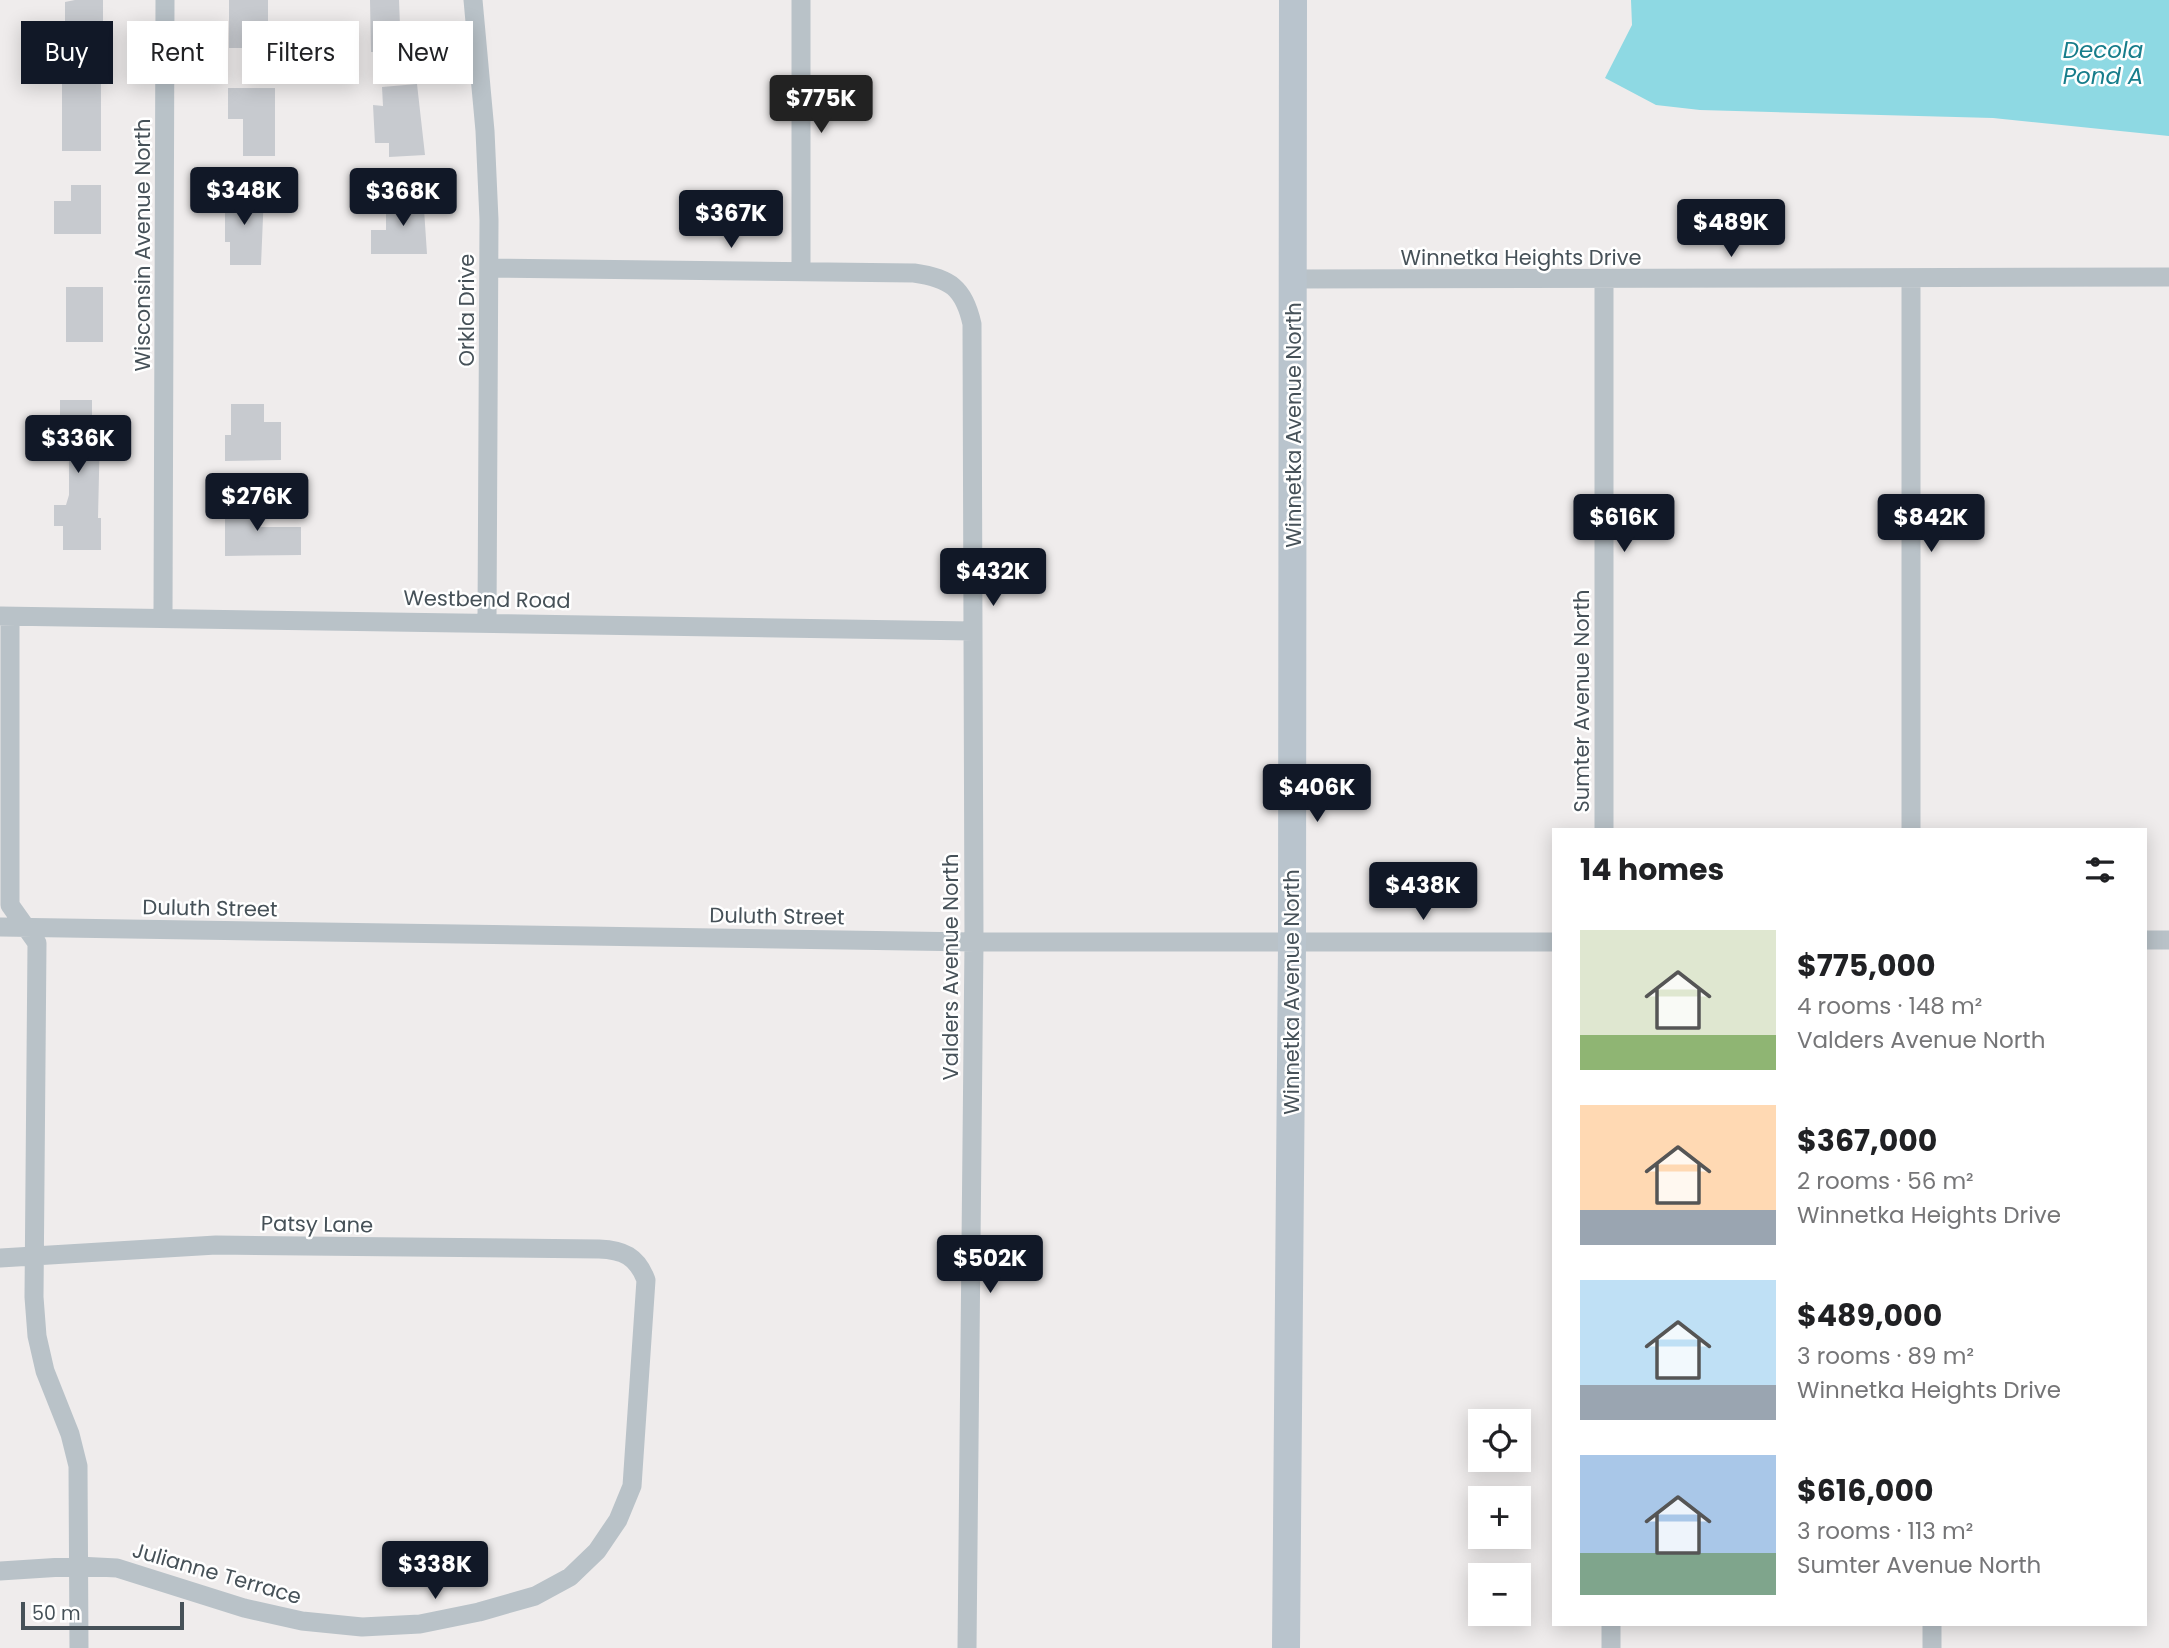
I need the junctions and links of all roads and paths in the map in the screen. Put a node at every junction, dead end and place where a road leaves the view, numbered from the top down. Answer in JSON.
{"nodes":[{"id":1,"x":165,"y":0,"type":"edge"},
{"id":2,"x":473,"y":0,"type":"edge"},
{"id":3,"x":801,"y":0,"type":"edge"},
{"id":4,"x":1293,"y":0,"type":"edge"},
{"id":5,"x":489,"y":268,"type":"junction"},
{"id":6,"x":801,"y":271,"type":"junction"},
{"id":7,"x":2169,"y":277,"type":"edge"},
{"id":8,"x":1293,"y":279,"type":"junction"},
{"id":9,"x":1604,"y":279,"type":"junction"},
{"id":10,"x":1911,"y":279,"type":"junction"},
{"id":11,"x":163,"y":616,"type":"junction"},
{"id":12,"x":5,"y":617,"type":"edge"},
{"id":13,"x":487,"y":622,"type":"junction"},
{"id":14,"x":973,"y":631,"type":"junction"},
{"id":15,"x":1604,"y":828,"type":"edge"},
{"id":16,"x":1911,"y":828,"type":"edge"},
{"id":17,"x":0,"y":928,"type":"edge"},
{"id":18,"x":25,"y":928,"type":"junction"},
{"id":19,"x":2147,"y":940,"type":"edge"},
{"id":20,"x":2169,"y":940,"type":"edge"},
{"id":21,"x":974,"y":942,"type":"junction"},
{"id":22,"x":1552,"y":942,"type":"edge"},
{"id":23,"x":1292,"y":943,"type":"junction"},
{"id":24,"x":34,"y":1255,"type":"junction"},
{"id":25,"x":632,"y":1256,"type":"joint"},
{"id":26,"x":0,"y":1258,"type":"edge"},
{"id":27,"x":78,"y":1566,"type":"junction"},
{"id":28,"x":0,"y":1571,"type":"edge"},
{"id":29,"x":1611,"y":1626,"type":"edge"},
{"id":30,"x":1932,"y":1626,"type":"edge"},
{"id":31,"x":79,"y":1648,"type":"edge"},
{"id":32,"x":967,"y":1648,"type":"edge"},
{"id":33,"x":1286,"y":1648,"type":"edge"},
{"id":34,"x":1611,"y":1648,"type":"edge"},
{"id":35,"x":1932,"y":1648,"type":"edge"}],
"edges":[{"from":1,"to":11,"type":"street","name":"Wisconsin Avenue North"},
{"from":2,"to":5,"type":"street","name":"Orkla Drive"},
{"from":3,"to":6,"type":"street"},
{"from":4,"to":8,"type":"main road","name":"Winnetka Avenue North"},
{"from":5,"to":6,"type":"street"},
{"from":5,"to":13,"type":"street","name":"Orkla Drive"},
{"from":6,"to":14,"type":"street","name":"Valders Avenue North"},
{"from":7,"to":10,"type":"street","name":"Winnetka Heights Drive"},
{"from":8,"to":9,"type":"street","name":"Winnetka Heights Drive"},
{"from":8,"to":23,"type":"main road","name":"Winnetka Avenue North"},
{"from":9,"to":10,"type":"street","name":"Winnetka Heights Drive"},
{"from":9,"to":15,"type":"street","name":"Sumter Avenue North"},
{"from":10,"to":16,"type":"street"},
{"from":11,"to":12,"type":"street","name":"Westbend Road"},
{"from":11,"to":13,"type":"street","name":"Westbend Road"},
{"from":12,"to":18,"type":"street"},
{"from":13,"to":14,"type":"street","name":"Westbend Road"},
{"from":14,"to":21,"type":"street","name":"Valders Avenue North"},
{"from":17,"to":18,"type":"street","name":"Duluth Street"},
{"from":18,"to":21,"type":"street","name":"Duluth Street"},
{"from":18,"to":24,"type":"street"},
{"from":19,"to":20,"type":"street"},
{"from":21,"to":23,"type":"street","name":"Duluth Street"},
{"from":21,"to":32,"type":"street","name":"Valders Avenue North"},
{"from":22,"to":23,"type":"street","name":"Duluth Street"},
{"from":23,"to":33,"type":"main road","name":"Winnetka Avenue North"},
{"from":24,"to":25,"type":"street","name":"Patsy Lane"},
{"from":24,"to":26,"type":"street","name":"Patsy Lane"},
{"from":24,"to":27,"type":"street"},
{"from":25,"to":27,"type":"street","name":"Julianne Terrace"},
{"from":27,"to":28,"type":"street","name":"Julianne Terrace"},
{"from":27,"to":31,"type":"street"},
{"from":29,"to":34,"type":"street"},
{"from":30,"to":35,"type":"street"}]}
